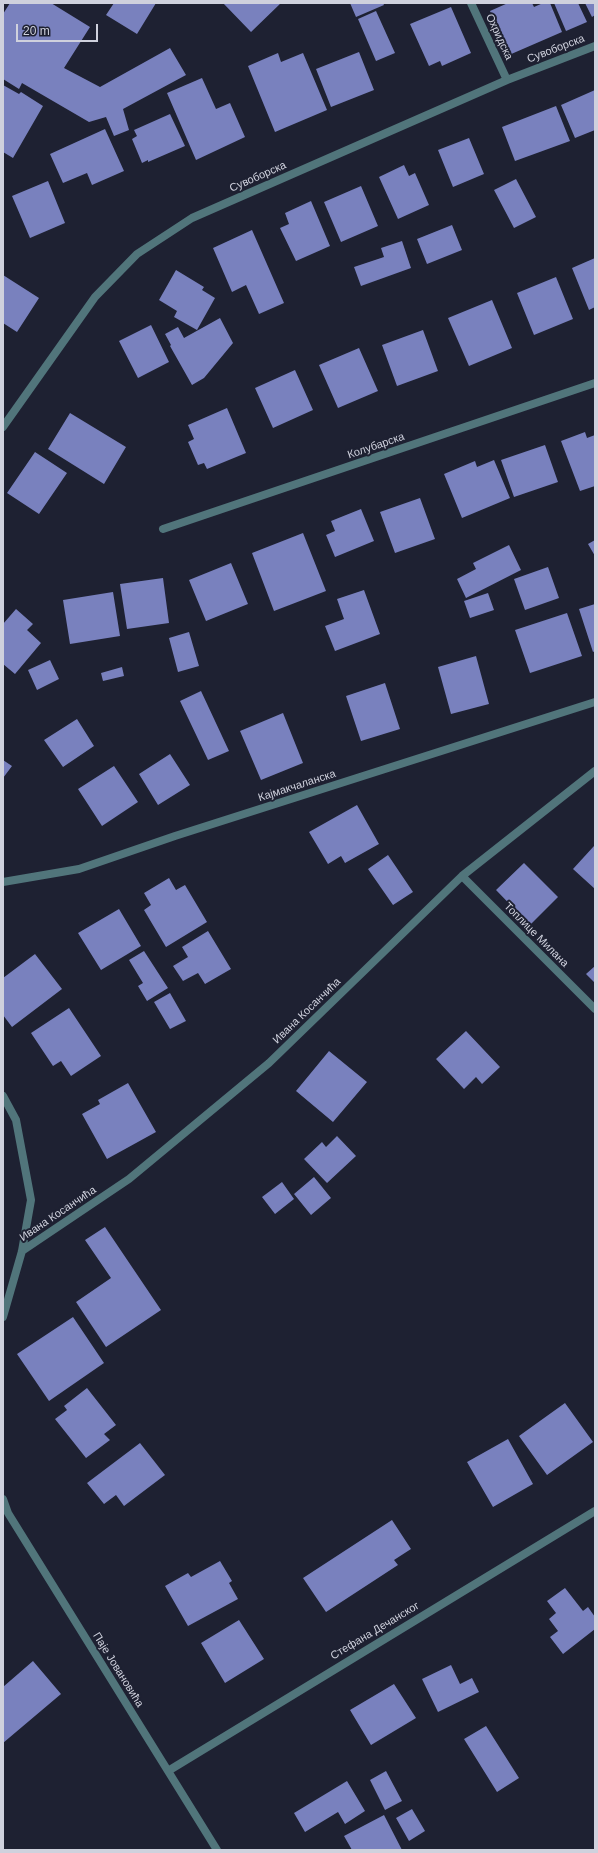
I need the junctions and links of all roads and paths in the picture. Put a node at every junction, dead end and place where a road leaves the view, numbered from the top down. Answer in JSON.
{"nodes":[{"id":1,"x":471,"y":3,"type":"edge"},
{"id":2,"x":595,"y":46,"type":"edge"},
{"id":3,"x":507,"y":80,"type":"junction"},
{"id":4,"x":595,"y":383,"type":"edge"},
{"id":5,"x":3,"y":427,"type":"edge"},
{"id":6,"x":163,"y":529,"type":"dead end"},
{"id":7,"x":595,"y":702,"type":"edge"},
{"id":8,"x":595,"y":771,"type":"edge"},
{"id":9,"x":462,"y":876,"type":"junction"},
{"id":10,"x":3,"y":882,"type":"edge"},
{"id":11,"x":595,"y":1009,"type":"edge"},
{"id":12,"x":3,"y":1096,"type":"edge"},
{"id":13,"x":22,"y":1251,"type":"junction"},
{"id":14,"x":3,"y":1317,"type":"edge"},
{"id":15,"x":3,"y":1499,"type":"edge"},
{"id":16,"x":595,"y":1511,"type":"edge"},
{"id":17,"x":168,"y":1771,"type":"junction"},
{"id":18,"x":217,"y":1850,"type":"edge"}],
"edges":[{"from":1,"to":3,"type":"street","name":"Охридска"},
{"from":2,"to":3,"type":"street","name":"Сувоборска"},
{"from":3,"to":5,"type":"street","name":"Сувоборска"},
{"from":4,"to":6,"type":"street","name":"Колубарска"},
{"from":7,"to":10,"type":"street","name":"Кајмакчаланска"},
{"from":8,"to":9,"type":"street","name":"Ивана Косанчића"},
{"from":9,"to":11,"type":"street","name":"Топлице Милана"},
{"from":9,"to":13,"type":"street","name":"Ивана Косанчића"},
{"from":12,"to":13,"type":"street"},
{"from":13,"to":14,"type":"street"},
{"from":15,"to":17,"type":"street","name":"Паје Јовановића"},
{"from":16,"to":17,"type":"street","name":"Стефана Дечанског"},
{"from":17,"to":18,"type":"street","name":"Паје Јовановића"}]}
